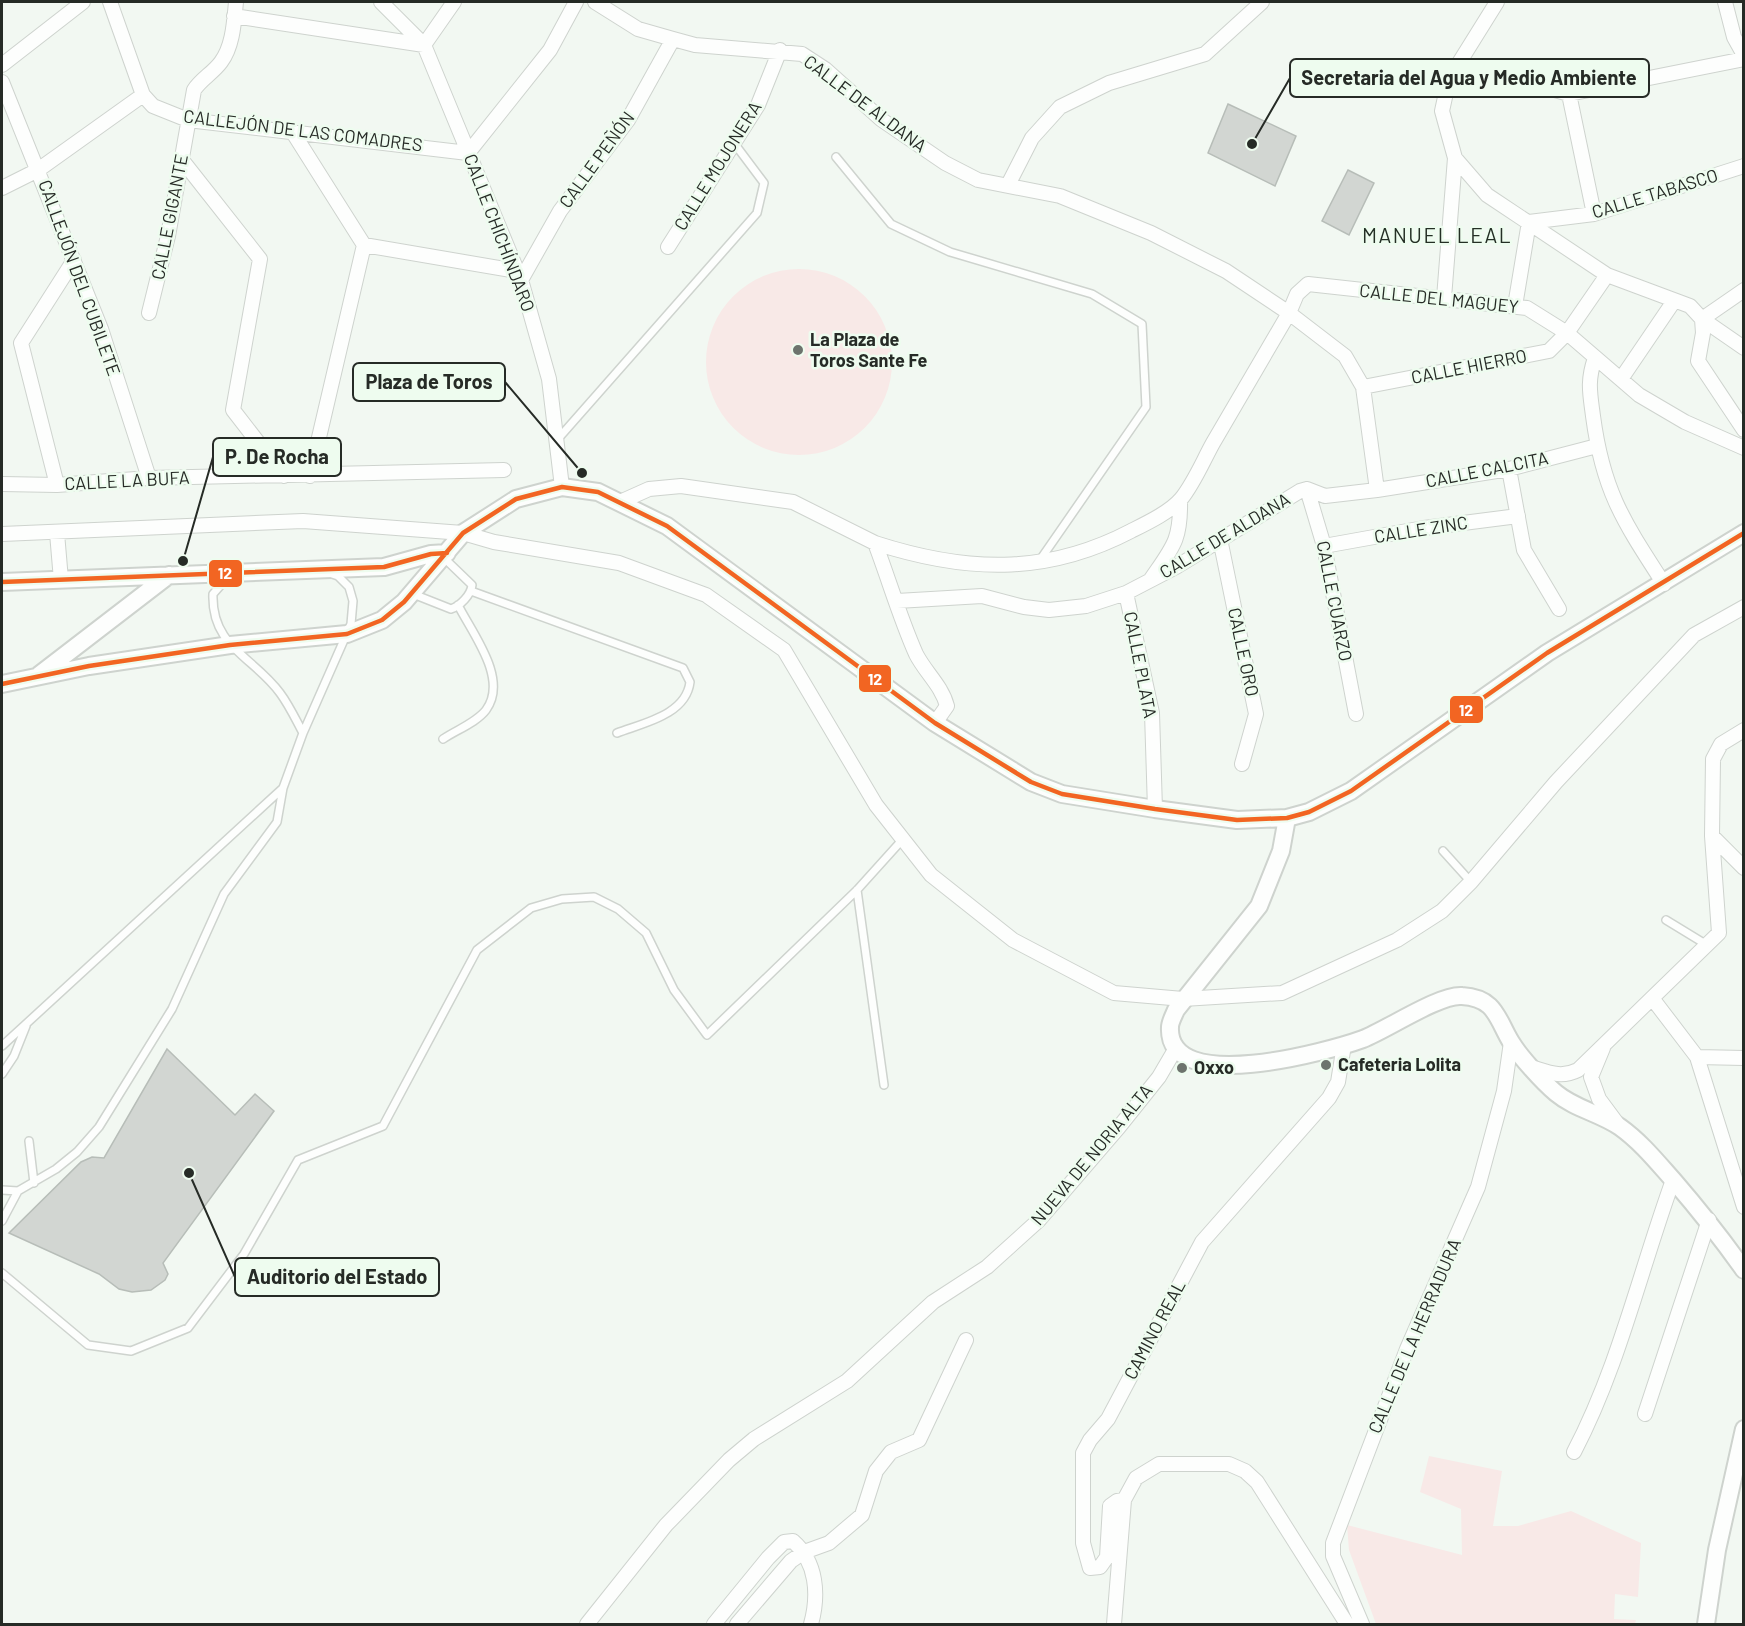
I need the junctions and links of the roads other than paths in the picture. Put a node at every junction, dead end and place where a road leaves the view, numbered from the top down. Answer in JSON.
{"nodes":[{"id":1,"x":82,"y":2,"type":"edge"},
{"id":2,"x":110,"y":2,"type":"edge"},
{"id":3,"x":236,"y":2,"type":"edge"},
{"id":4,"x":381,"y":2,"type":"edge"},
{"id":5,"x":454,"y":2,"type":"edge"},
{"id":6,"x":576,"y":2,"type":"edge"},
{"id":7,"x":595,"y":2,"type":"edge"},
{"id":8,"x":1262,"y":2,"type":"edge"},
{"id":9,"x":1497,"y":2,"type":"edge"},
{"id":10,"x":1725,"y":2,"type":"edge"},
{"id":11,"x":234,"y":16,"type":"junction"},
{"id":12,"x":1739,"y":33,"type":"edge"},
{"id":13,"x":673,"y":39,"type":"junction"},
{"id":14,"x":424,"y":45,"type":"junction"},
{"id":15,"x":780,"y":50,"type":"junction"},
{"id":16,"x":1743,"y":57,"type":"edge"},
{"id":17,"x":1459,"y":63,"type":"junction"},
{"id":18,"x":2,"y":65,"type":"edge"},
{"id":19,"x":2,"y":81,"type":"edge"},
{"id":20,"x":1569,"y":94,"type":"junction"},
{"id":21,"x":143,"y":95,"type":"junction"},
{"id":22,"x":188,"y":120,"type":"junction"},
{"id":23,"x":292,"y":131,"type":"junction"},
{"id":24,"x":734,"y":143,"type":"junction"},
{"id":25,"x":468,"y":153,"type":"junction"},
{"id":26,"x":836,"y":157,"type":"dead end"},
{"id":27,"x":1455,"y":158,"type":"junction"},
{"id":28,"x":182,"y":160,"type":"junction"},
{"id":29,"x":1743,"y":166,"type":"edge"},
{"id":30,"x":38,"y":170,"type":"junction"},
{"id":31,"x":1008,"y":185,"type":"junction"},
{"id":32,"x":2,"y":188,"type":"edge"},
{"id":33,"x":1594,"y":214,"type":"junction"},
{"id":34,"x":1529,"y":222,"type":"junction"},
{"id":35,"x":364,"y":245,"type":"junction"},
{"id":36,"x":668,"y":247,"type":"dead end"},
{"id":37,"x":74,"y":260,"type":"junction"},
{"id":38,"x":519,"y":275,"type":"junction"},
{"id":39,"x":1607,"y":275,"type":"junction"},
{"id":40,"x":1743,"y":290,"type":"edge"},
{"id":41,"x":1444,"y":298,"type":"junction"},
{"id":42,"x":1674,"y":301,"type":"junction"},
{"id":43,"x":1515,"y":306,"type":"junction"},
{"id":44,"x":149,"y":313,"type":"dead end"},
{"id":45,"x":1289,"y":313,"type":"junction"},
{"id":46,"x":1702,"y":319,"type":"junction"},
{"id":47,"x":1567,"y":333,"type":"junction"},
{"id":48,"x":1743,"y":348,"type":"edge"},
{"id":49,"x":1595,"y":358,"type":"junction"},
{"id":50,"x":1621,"y":379,"type":"junction"},
{"id":51,"x":1363,"y":387,"type":"junction"},
{"id":52,"x":1743,"y":430,"type":"edge"},
{"id":53,"x":557,"y":440,"type":"junction"},
{"id":54,"x":1597,"y":446,"type":"junction"},
{"id":55,"x":1743,"y":448,"type":"edge"},
{"id":56,"x":1509,"y":469,"type":"junction"},
{"id":57,"x":504,"y":470,"type":"dead end"},
{"id":58,"x":284,"y":476,"type":"junction"},
{"id":59,"x":310,"y":476,"type":"junction"},
{"id":60,"x":149,"y":478,"type":"junction"},
{"id":61,"x":2,"y":484,"type":"edge"},
{"id":62,"x":57,"y":485,"type":"junction"},
{"id":63,"x":562,"y":487,"type":"junction"},
{"id":64,"x":1307,"y":489,"type":"junction"},
{"id":65,"x":1377,"y":490,"type":"junction"},
{"id":66,"x":1180,"y":500,"type":"junction"},
{"id":67,"x":620,"y":502,"type":"junction"},
{"id":68,"x":1518,"y":516,"type":"junction"},
{"id":69,"x":57,"y":533,"type":"junction"},
{"id":70,"x":463,"y":533,"type":"junction"},
{"id":71,"x":1743,"y":533,"type":"edge"},
{"id":72,"x":2,"y":534,"type":"edge"},
{"id":73,"x":1220,"y":539,"type":"junction"},
{"id":74,"x":875,"y":543,"type":"junction"},
{"id":75,"x":1324,"y":546,"type":"junction"},
{"id":76,"x":445,"y":555,"type":"junction"},
{"id":77,"x":1038,"y":562,"type":"junction"},
{"id":78,"x":318,"y":569,"type":"junction"},
{"id":79,"x":233,"y":573,"type":"junction"},
{"id":80,"x":169,"y":575,"type":"junction"},
{"id":81,"x":62,"y":580,"type":"junction"},
{"id":82,"x":1150,"y":580,"type":"junction"},
{"id":83,"x":2,"y":582,"type":"edge"},
{"id":84,"x":1664,"y":584,"type":"junction"},
{"id":85,"x":471,"y":591,"type":"junction"},
{"id":86,"x":1126,"y":593,"type":"junction"},
{"id":87,"x":412,"y":594,"type":"junction"},
{"id":88,"x":897,"y":601,"type":"junction"},
{"id":89,"x":458,"y":606,"type":"junction"},
{"id":90,"x":1743,"y":607,"type":"edge"},
{"id":91,"x":1559,"y":609,"type":"dead end"},
{"id":92,"x":347,"y":634,"type":"junction"},
{"id":93,"x":230,"y":645,"type":"junction"},
{"id":94,"x":35,"y":678,"type":"junction"},
{"id":95,"x":2,"y":684,"type":"edge"},
{"id":96,"x":1356,"y":714,"type":"dead end"},
{"id":97,"x":935,"y":723,"type":"junction"},
{"id":98,"x":1743,"y":730,"type":"edge"},
{"id":99,"x":303,"y":733,"type":"junction"},
{"id":100,"x":617,"y":733,"type":"dead end"},
{"id":101,"x":443,"y":738,"type":"dead end"},
{"id":102,"x":1242,"y":764,"type":"dead end"},
{"id":103,"x":283,"y":788,"type":"junction"},
{"id":104,"x":1155,"y":809,"type":"junction"},
{"id":105,"x":1287,"y":818,"type":"junction"},
{"id":106,"x":1712,"y":836,"type":"junction"},
{"id":107,"x":903,"y":839,"type":"junction"},
{"id":108,"x":1443,"y":851,"type":"dead end"},
{"id":109,"x":1743,"y":868,"type":"edge"},
{"id":110,"x":1471,"y":882,"type":"junction"},
{"id":111,"x":857,"y":890,"type":"junction"},
{"id":112,"x":1665,"y":920,"type":"dead end"},
{"id":113,"x":1707,"y":945,"type":"junction"},
{"id":114,"x":1652,"y":998,"type":"junction"},
{"id":115,"x":1183,"y":999,"type":"junction"},
{"id":116,"x":27,"y":1024,"type":"junction"},
{"id":117,"x":1511,"y":1042,"type":"junction"},
{"id":118,"x":1344,"y":1045,"type":"junction"},
{"id":119,"x":2,"y":1046,"type":"edge"},
{"id":120,"x":1176,"y":1048,"type":"junction"},
{"id":121,"x":1603,"y":1048,"type":"junction"},
{"id":122,"x":1697,"y":1057,"type":"junction"},
{"id":123,"x":1743,"y":1058,"type":"edge"},
{"id":124,"x":1534,"y":1068,"type":"junction"},
{"id":125,"x":2,"y":1074,"type":"edge"},
{"id":126,"x":884,"y":1085,"type":"dead end"},
{"id":127,"x":1619,"y":1126,"type":"junction"},
{"id":128,"x":29,"y":1141,"type":"dead end"},
{"id":129,"x":1673,"y":1180,"type":"junction"},
{"id":130,"x":34,"y":1183,"type":"junction"},
{"id":131,"x":2,"y":1190,"type":"edge"},
{"id":132,"x":18,"y":1191,"type":"junction"},
{"id":133,"x":1743,"y":1207,"type":"edge"},
{"id":134,"x":1708,"y":1220,"type":"junction"},
{"id":135,"x":2,"y":1221,"type":"edge"},
{"id":136,"x":1743,"y":1270,"type":"edge"},
{"id":137,"x":2,"y":1273,"type":"edge"},
{"id":138,"x":966,"y":1340,"type":"dead end"},
{"id":139,"x":1645,"y":1414,"type":"dead end"},
{"id":140,"x":1743,"y":1429,"type":"edge"},
{"id":141,"x":1574,"y":1452,"type":"dead end"},
{"id":142,"x":1124,"y":1500,"type":"junction"},
{"id":143,"x":804,"y":1551,"type":"junction"},
{"id":144,"x":587,"y":1624,"type":"edge"},
{"id":145,"x":714,"y":1624,"type":"edge"},
{"id":146,"x":737,"y":1624,"type":"edge"},
{"id":147,"x":810,"y":1624,"type":"edge"},
{"id":148,"x":1114,"y":1624,"type":"edge"},
{"id":149,"x":1347,"y":1624,"type":"edge"},
{"id":150,"x":1362,"y":1624,"type":"edge"},
{"id":151,"x":1706,"y":1624,"type":"edge"}],
"edges":[{"from":1,"to":18,"type":"street"},
{"from":2,"to":21,"type":"street"},
{"from":3,"to":11,"type":"street","name":"CALLE GIGANTE"},
{"from":4,"to":14,"type":"street","name":"CALLE CHICHÍNDARO"},
{"from":5,"to":14,"type":"street"},
{"from":6,"to":25,"type":"street"},
{"from":7,"to":13,"type":"street","name":"CALLE DE ALDANA"},
{"from":8,"to":31,"type":"street"},
{"from":9,"to":17,"type":"street"},
{"from":10,"to":12,"type":"street"},
{"from":11,"to":14,"type":"street"},
{"from":11,"to":22,"type":"street","name":"CALLE GIGANTE"},
{"from":12,"to":16,"type":"street"},
{"from":13,"to":15,"type":"street","name":"CALLE DE ALDANA"},
{"from":13,"to":38,"type":"street","name":"CALLE PEÑÓN"},
{"from":14,"to":25,"type":"street","name":"CALLE CHICHÍNDARO"},
{"from":15,"to":24,"type":"street","name":"CALLE MOJONERA"},
{"from":15,"to":31,"type":"street","name":"CALLE DE ALDANA"},
{"from":16,"to":20,"type":"street"},
{"from":17,"to":20,"type":"street"},
{"from":17,"to":27,"type":"street"},
{"from":19,"to":30,"type":"street","name":"CALLEJÓN DEL CUBILETE"},
{"from":20,"to":33,"type":"street"},
{"from":21,"to":22,"type":"street","name":"CALLEJÓN DE LAS COMADRES"},
{"from":21,"to":30,"type":"street"},
{"from":22,"to":23,"type":"street","name":"CALLEJÓN DE LAS COMADRES"},
{"from":22,"to":28,"type":"street","name":"CALLE GIGANTE"},
{"from":23,"to":25,"type":"street","name":"CALLEJÓN DE LAS COMADRES"},
{"from":23,"to":35,"type":"street"},
{"from":24,"to":36,"type":"street","name":"CALLE MOJONERA"},
{"from":24,"to":53,"type":"lane"},
{"from":25,"to":38,"type":"street","name":"CALLE CHICHÍNDARO"},
{"from":26,"to":77,"type":"lane"},
{"from":27,"to":34,"type":"street"},
{"from":27,"to":41,"type":"street"},
{"from":28,"to":44,"type":"street","name":"CALLE GIGANTE"},
{"from":28,"to":58,"type":"street"},
{"from":29,"to":33,"type":"street","name":"CALLE TABASCO"},
{"from":30,"to":32,"type":"street"},
{"from":30,"to":37,"type":"street","name":"CALLEJÓN DEL CUBILETE"},
{"from":31,"to":45,"type":"street","name":"CALLE DE ALDANA"},
{"from":33,"to":34,"type":"street","name":"CALLE TABASCO"},
{"from":34,"to":39,"type":"street"},
{"from":34,"to":43,"type":"street"},
{"from":35,"to":38,"type":"street"},
{"from":35,"to":59,"type":"street"},
{"from":37,"to":60,"type":"street","name":"CALLEJÓN DEL CUBILETE"},
{"from":37,"to":62,"type":"street"},
{"from":38,"to":53,"type":"street","name":"CALLE CHICHÍNDARO"},
{"from":39,"to":42,"type":"street"},
{"from":39,"to":47,"type":"street","name":"CALLE HIERRO"},
{"from":40,"to":46,"type":"street"},
{"from":41,"to":43,"type":"street","name":"CALLE DEL MAGUEY"},
{"from":41,"to":45,"type":"street","name":"CALLE DEL MAGUEY"},
{"from":42,"to":46,"type":"street"},
{"from":42,"to":50,"type":"street"},
{"from":43,"to":47,"type":"street","name":"CALLE DEL MAGUEY"},
{"from":45,"to":51,"type":"street","name":"CALLE DE ALDANA"},
{"from":45,"to":66,"type":"street"},
{"from":46,"to":48,"type":"street"},
{"from":46,"to":52,"type":"street"},
{"from":47,"to":49,"type":"street","name":"CALLE DEL MAGUEY"},
{"from":47,"to":51,"type":"street","name":"CALLE HIERRO"},
{"from":49,"to":50,"type":"street","name":"CALLE DEL MAGUEY"},
{"from":49,"to":54,"type":"street"},
{"from":50,"to":55,"type":"street","name":"CALLE DEL MAGUEY"},
{"from":51,"to":65,"type":"street","name":"CALLE DE ALDANA"},
{"from":53,"to":63,"type":"street","name":"CALLE CHICHÍNDARO"},
{"from":54,"to":56,"type":"street","name":"CALLE CALCITA"},
{"from":54,"to":84,"type":"street"},
{"from":56,"to":65,"type":"street","name":"CALLE CALCITA"},
{"from":56,"to":68,"type":"street"},
{"from":57,"to":59,"type":"street","name":"CALLE LA BUFA"},
{"from":58,"to":59,"type":"street","name":"CALLE LA BUFA"},
{"from":58,"to":60,"type":"street","name":"CALLE LA BUFA"},
{"from":60,"to":62,"type":"street","name":"CALLE LA BUFA"},
{"from":61,"to":62,"type":"street","name":"CALLE LA BUFA"},
{"from":63,"to":67,"type":"street"},
{"from":63,"to":70,"type":"street"},
{"from":64,"to":65,"type":"street","name":"CALLE DE ALDANA"},
{"from":64,"to":73,"type":"street","name":"CALLE DE ALDANA"},
{"from":64,"to":75,"type":"street","name":"CALLE CUARZO"},
{"from":66,"to":77,"type":"street"},
{"from":66,"to":82,"type":"street","name":"CALLE DE ALDANA"},
{"from":67,"to":74,"type":"street"},
{"from":67,"to":97,"type":"street"},
{"from":68,"to":75,"type":"street","name":"CALLE ZINC"},
{"from":68,"to":91,"type":"street"},
{"from":69,"to":70,"type":"street"},
{"from":69,"to":72,"type":"street"},
{"from":69,"to":81,"type":"street"},
{"from":70,"to":76,"type":"street"},
{"from":70,"to":107,"type":"street"},
{"from":71,"to":84,"type":"street"},
{"from":73,"to":82,"type":"street","name":"CALLE DE ALDANA"},
{"from":73,"to":102,"type":"street","name":"CALLE ORO"},
{"from":74,"to":77,"type":"street"},
{"from":74,"to":88,"type":"street"},
{"from":75,"to":96,"type":"street","name":"CALLE CUARZO"},
{"from":76,"to":78,"type":"street"},
{"from":76,"to":85,"type":"lane"},
{"from":76,"to":87,"type":"street"},
{"from":78,"to":79,"type":"street"},
{"from":78,"to":92,"type":"lane"},
{"from":79,"to":80,"type":"street"},
{"from":79,"to":93,"type":"lane"},
{"from":80,"to":81,"type":"street"},
{"from":80,"to":94,"type":"street"},
{"from":81,"to":83,"type":"street"},
{"from":82,"to":86,"type":"street","name":"CALLE DE ALDANA"},
{"from":84,"to":105,"type":"street"},
{"from":85,"to":89,"type":"lane"},
{"from":85,"to":100,"type":"lane"},
{"from":86,"to":88,"type":"street","name":"CALLE DE ALDANA"},
{"from":86,"to":104,"type":"street","name":"CALLE PLATA"},
{"from":87,"to":89,"type":"lane"},
{"from":87,"to":92,"type":"street"},
{"from":88,"to":97,"type":"street"},
{"from":89,"to":101,"type":"lane"},
{"from":90,"to":110,"type":"street"},
{"from":92,"to":93,"type":"street"},
{"from":92,"to":99,"type":"lane"},
{"from":93,"to":94,"type":"street"},
{"from":93,"to":99,"type":"lane"},
{"from":94,"to":95,"type":"street"},
{"from":97,"to":104,"type":"street"},
{"from":98,"to":106,"type":"street"},
{"from":99,"to":103,"type":"lane"},
{"from":103,"to":116,"type":"lane"},
{"from":103,"to":130,"type":"lane"},
{"from":104,"to":105,"type":"street"},
{"from":105,"to":115,"type":"street"},
{"from":106,"to":109,"type":"street"},
{"from":106,"to":113,"type":"street"},
{"from":107,"to":111,"type":"lane"},
{"from":107,"to":115,"type":"street"},
{"from":108,"to":110,"type":"lane"},
{"from":110,"to":115,"type":"street"},
{"from":111,"to":126,"type":"lane"},
{"from":111,"to":137,"type":"lane"},
{"from":112,"to":113,"type":"lane"},
{"from":113,"to":114,"type":"street"},
{"from":114,"to":121,"type":"street"},
{"from":114,"to":122,"type":"street"},
{"from":115,"to":120,"type":"street"},
{"from":116,"to":119,"type":"lane"},
{"from":116,"to":125,"type":"lane"},
{"from":117,"to":118,"type":"street"},
{"from":117,"to":124,"type":"street"},
{"from":117,"to":150,"type":"street","name":"CALLE DE LA HERRADURA"},
{"from":118,"to":120,"type":"street"},
{"from":118,"to":142,"type":"street","name":"CAMINO REAL"},
{"from":120,"to":144,"type":"street","name":"NUEVA DE NORIA ALTA"},
{"from":121,"to":124,"type":"street"},
{"from":121,"to":127,"type":"street"},
{"from":122,"to":123,"type":"street"},
{"from":122,"to":133,"type":"street"},
{"from":124,"to":127,"type":"street"},
{"from":127,"to":129,"type":"street"},
{"from":128,"to":130,"type":"lane"},
{"from":129,"to":134,"type":"street"},
{"from":129,"to":141,"type":"street"},
{"from":130,"to":132,"type":"lane"},
{"from":131,"to":132,"type":"lane"},
{"from":132,"to":135,"type":"lane"},
{"from":134,"to":136,"type":"street"},
{"from":134,"to":139,"type":"street"},
{"from":138,"to":143,"type":"street"},
{"from":140,"to":151,"type":"street"},
{"from":142,"to":148,"type":"street"},
{"from":142,"to":149,"type":"street"},
{"from":143,"to":145,"type":"street"},
{"from":143,"to":146,"type":"street"},
{"from":143,"to":147,"type":"street"}]}
